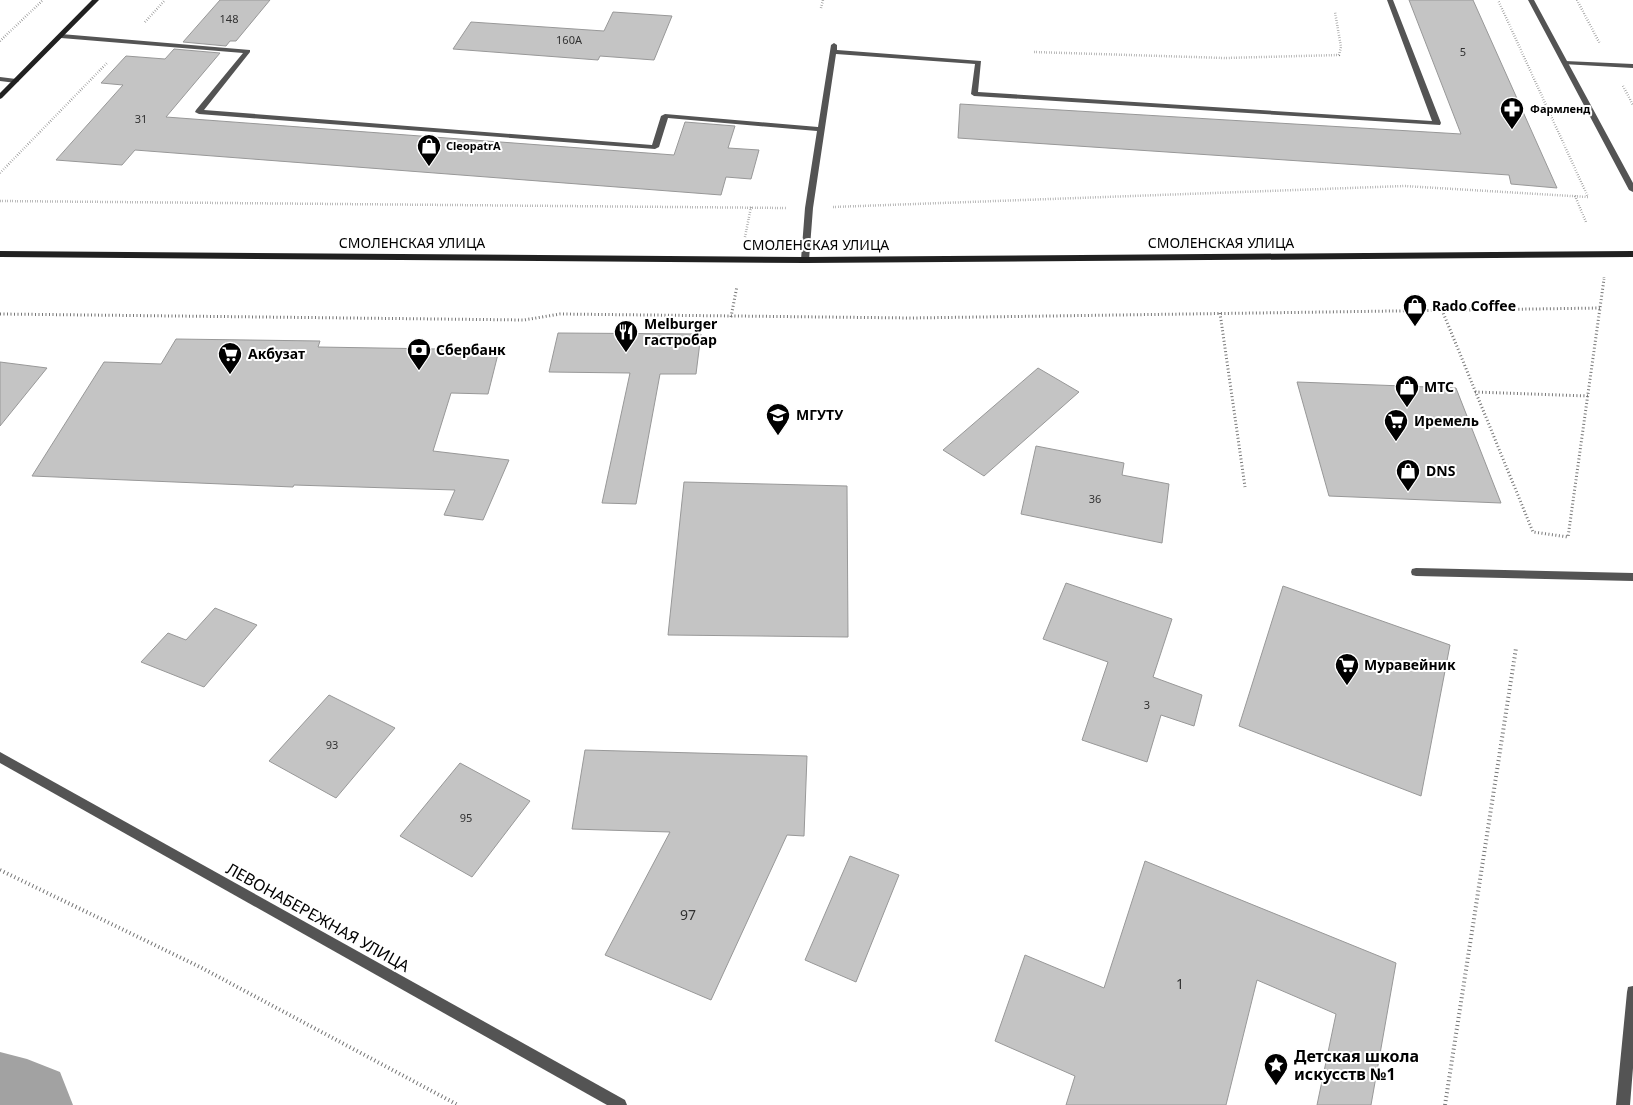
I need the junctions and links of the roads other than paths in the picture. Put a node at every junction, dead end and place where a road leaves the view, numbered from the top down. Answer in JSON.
{"nodes":[{"id":1,"x":96,"y":0,"type":"edge"},
{"id":2,"x":1390,"y":0,"type":"edge"},
{"id":3,"x":1531,"y":0,"type":"edge"},
{"id":4,"x":60,"y":36,"type":"junction"},
{"id":5,"x":1565,"y":64,"type":"junction"},
{"id":6,"x":1633,"y":66,"type":"edge"},
{"id":7,"x":0,"y":79,"type":"edge"},
{"id":8,"x":16,"y":81,"type":"junction"},
{"id":9,"x":0,"y":97,"type":"edge"},
{"id":10,"x":820,"y":128,"type":"junction"},
{"id":11,"x":1633,"y":190,"type":"edge"},
{"id":12,"x":0,"y":254,"type":"edge"},
{"id":13,"x":1633,"y":254,"type":"edge"},
{"id":14,"x":805,"y":260,"type":"junction"},
{"id":15,"x":1416,"y":572,"type":"dead end"},
{"id":16,"x":1633,"y":577,"type":"edge"},
{"id":17,"x":0,"y":757,"type":"edge"},
{"id":18,"x":1633,"y":992,"type":"edge"},
{"id":19,"x":620,"y":1105,"type":"edge"},
{"id":20,"x":1623,"y":1105,"type":"edge"}],
"edges":[{"from":1,"to":4,"type":"main road"},
{"from":2,"to":10,"type":"street"},
{"from":3,"to":5,"type":"street"},
{"from":4,"to":8,"type":"main road"},
{"from":4,"to":10,"type":"street"},
{"from":5,"to":6,"type":"street"},
{"from":5,"to":11,"type":"street"},
{"from":7,"to":8,"type":"street"},
{"from":8,"to":9,"type":"main road"},
{"from":10,"to":14,"type":"street"},
{"from":12,"to":14,"type":"main road","name":"СМОЛЕНСКАЯ УЛИЦА"},
{"from":13,"to":14,"type":"main road","name":"СМОЛЕНСКАЯ УЛИЦА"},
{"from":15,"to":16,"type":"street"},
{"from":17,"to":19,"type":"street","name":"ЛЕВОНАБЕРЕЖНАЯ УЛИЦА"},
{"from":18,"to":20,"type":"street"}]}
